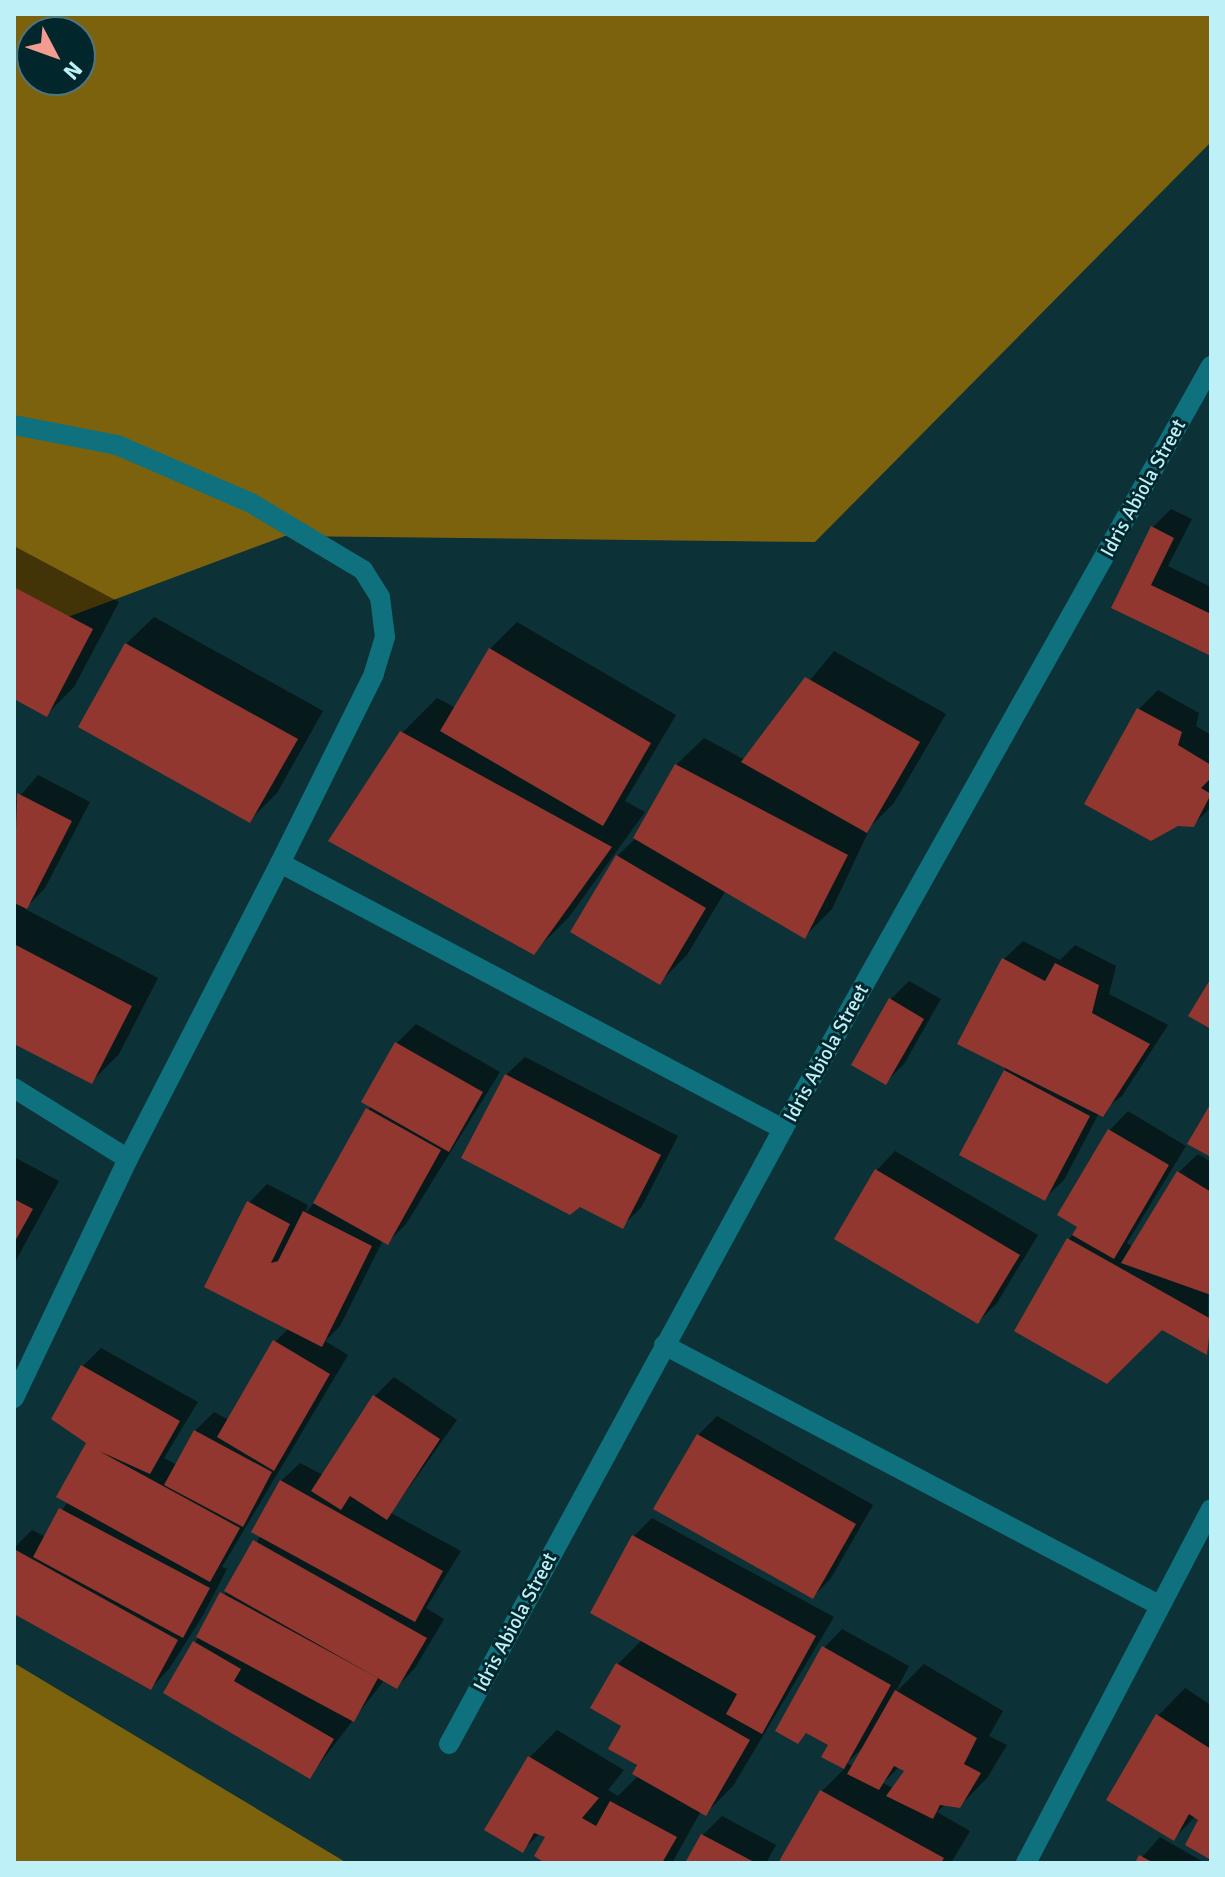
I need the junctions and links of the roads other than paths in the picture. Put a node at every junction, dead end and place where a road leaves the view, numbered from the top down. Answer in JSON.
{"nodes":[{"id":1,"x":1211,"y":366,"type":"edge"},
{"id":2,"x":14,"y":425,"type":"edge"},
{"id":3,"x":280,"y":863,"type":"junction"},
{"id":4,"x":14,"y":1088,"type":"edge"},
{"id":5,"x":783,"y":1129,"type":"junction"},
{"id":6,"x":128,"y":1159,"type":"junction"},
{"id":7,"x":664,"y":1345,"type":"junction"},
{"id":8,"x":14,"y":1398,"type":"edge"},
{"id":9,"x":1211,"y":1509,"type":"edge"},
{"id":10,"x":1157,"y":1604,"type":"junction"},
{"id":11,"x":449,"y":1744,"type":"dead end"},
{"id":12,"x":1026,"y":1863,"type":"edge"}],
"edges":[{"from":1,"to":5,"type":"street","name":"Idris Abiola Street"},
{"from":2,"to":3,"type":"street"},
{"from":3,"to":5,"type":"street"},
{"from":3,"to":6,"type":"street"},
{"from":4,"to":6,"type":"street"},
{"from":5,"to":7,"type":"street","name":"Idris Abiola Street"},
{"from":6,"to":8,"type":"street"},
{"from":7,"to":10,"type":"street"},
{"from":7,"to":11,"type":"street","name":"Idris Abiola Street"},
{"from":9,"to":10,"type":"street"},
{"from":10,"to":12,"type":"street"}]}
